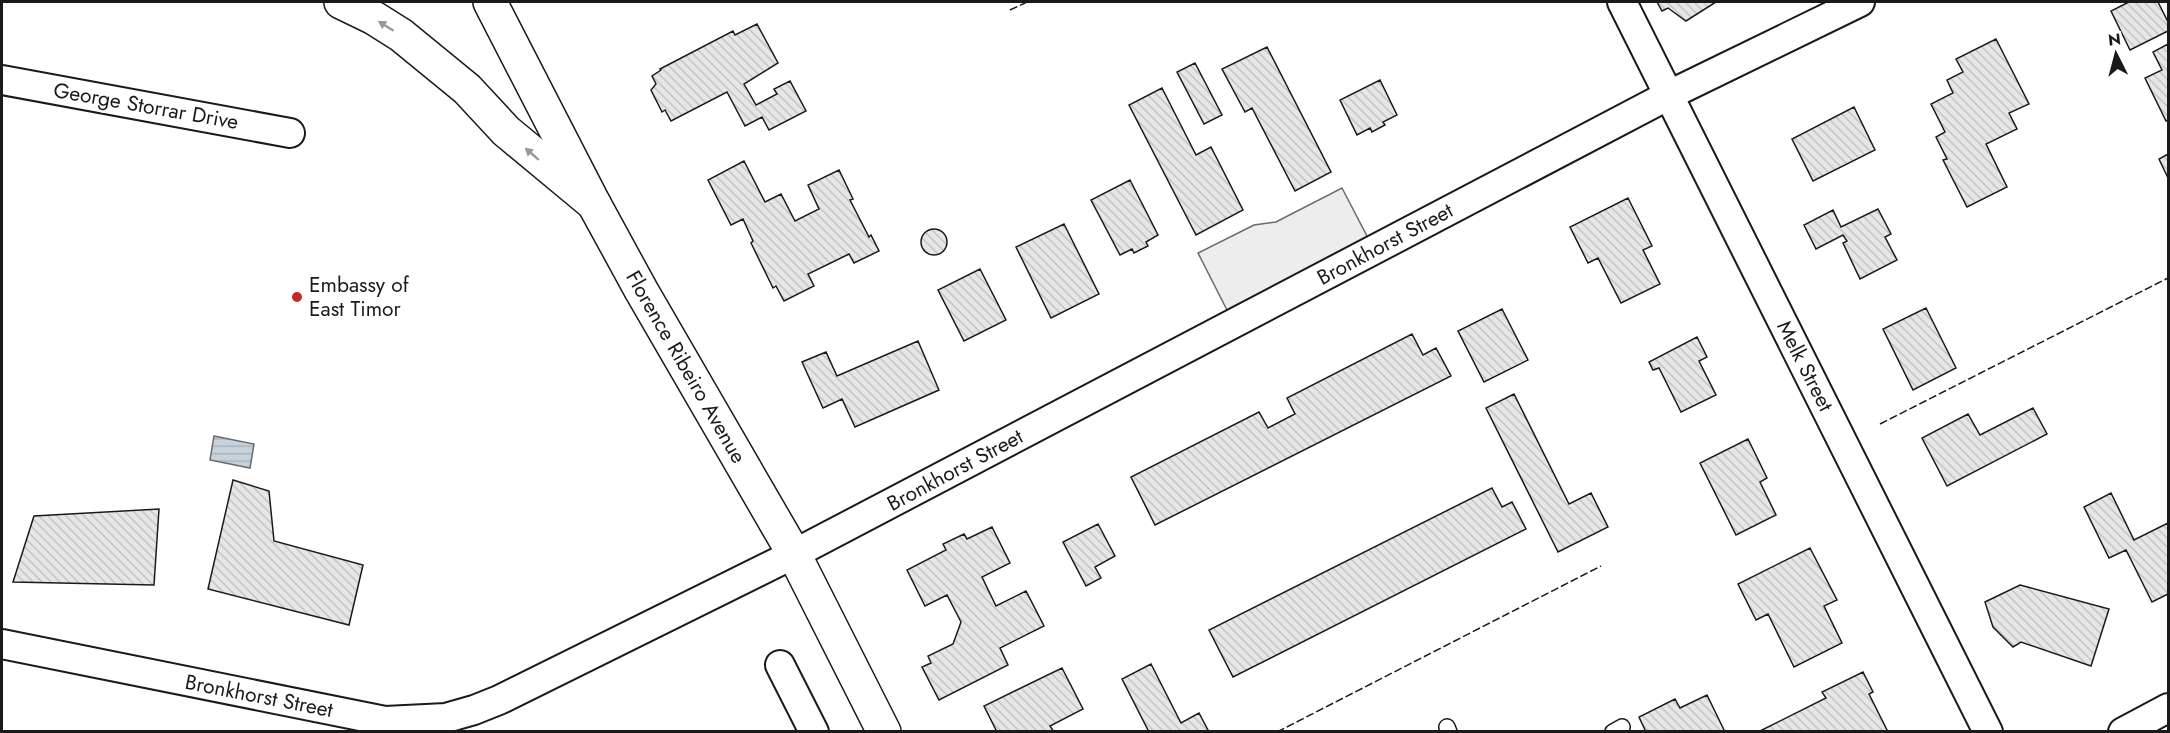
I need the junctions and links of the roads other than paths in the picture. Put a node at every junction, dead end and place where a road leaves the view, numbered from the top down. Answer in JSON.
{"nodes":[{"id":1,"x":341,"y":2,"type":"edge"},
{"id":2,"x":490,"y":2,"type":"edge"},
{"id":3,"x":1622,"y":2,"type":"edge"},
{"id":4,"x":1860,"y":2,"type":"edge"},
{"id":5,"x":2,"y":80,"type":"edge"},
{"id":6,"x":1670,"y":95,"type":"junction"},
{"id":7,"x":290,"y":133,"type":"dead end"},
{"id":8,"x":594,"y":204,"type":"junction"},
{"id":9,"x":794,"y":554,"type":"junction"},
{"id":10,"x":2,"y":644,"type":"edge"},
{"id":11,"x":780,"y":665,"type":"dead end"},
{"id":12,"x":2169,"y":708,"type":"edge"},
{"id":13,"x":384,"y":726,"type":"edge"},
{"id":14,"x":814,"y":732,"type":"edge"},
{"id":15,"x":884,"y":732,"type":"edge"},
{"id":16,"x":1988,"y":732,"type":"edge"},
{"id":17,"x":2123,"y":732,"type":"edge"}],
"edges":[{"from":8,"to":1,"type":"main road","one_way":true},
{"from":2,"to":8,"type":"main road","name":"Florence Ribeiro Avenue"},
{"from":3,"to":6,"type":"street","name":"Melk Street"},
{"from":4,"to":6,"type":"street","name":"Bronkhorst Street"},
{"from":5,"to":7,"type":"street","name":"George Storrar Drive"},
{"from":6,"to":9,"type":"street","name":"Bronkhorst Street"},
{"from":6,"to":16,"type":"street","name":"Melk Street"},
{"from":8,"to":9,"type":"main road","name":"Florence Ribeiro Avenue"},
{"from":9,"to":13,"type":"street","name":"Bronkhorst Street"},
{"from":9,"to":15,"type":"main road","name":"Florence Ribeiro Avenue"},
{"from":10,"to":13,"type":"street","name":"Bronkhorst Street"},
{"from":11,"to":14,"type":"street"},
{"from":12,"to":17,"type":"street"}]}
